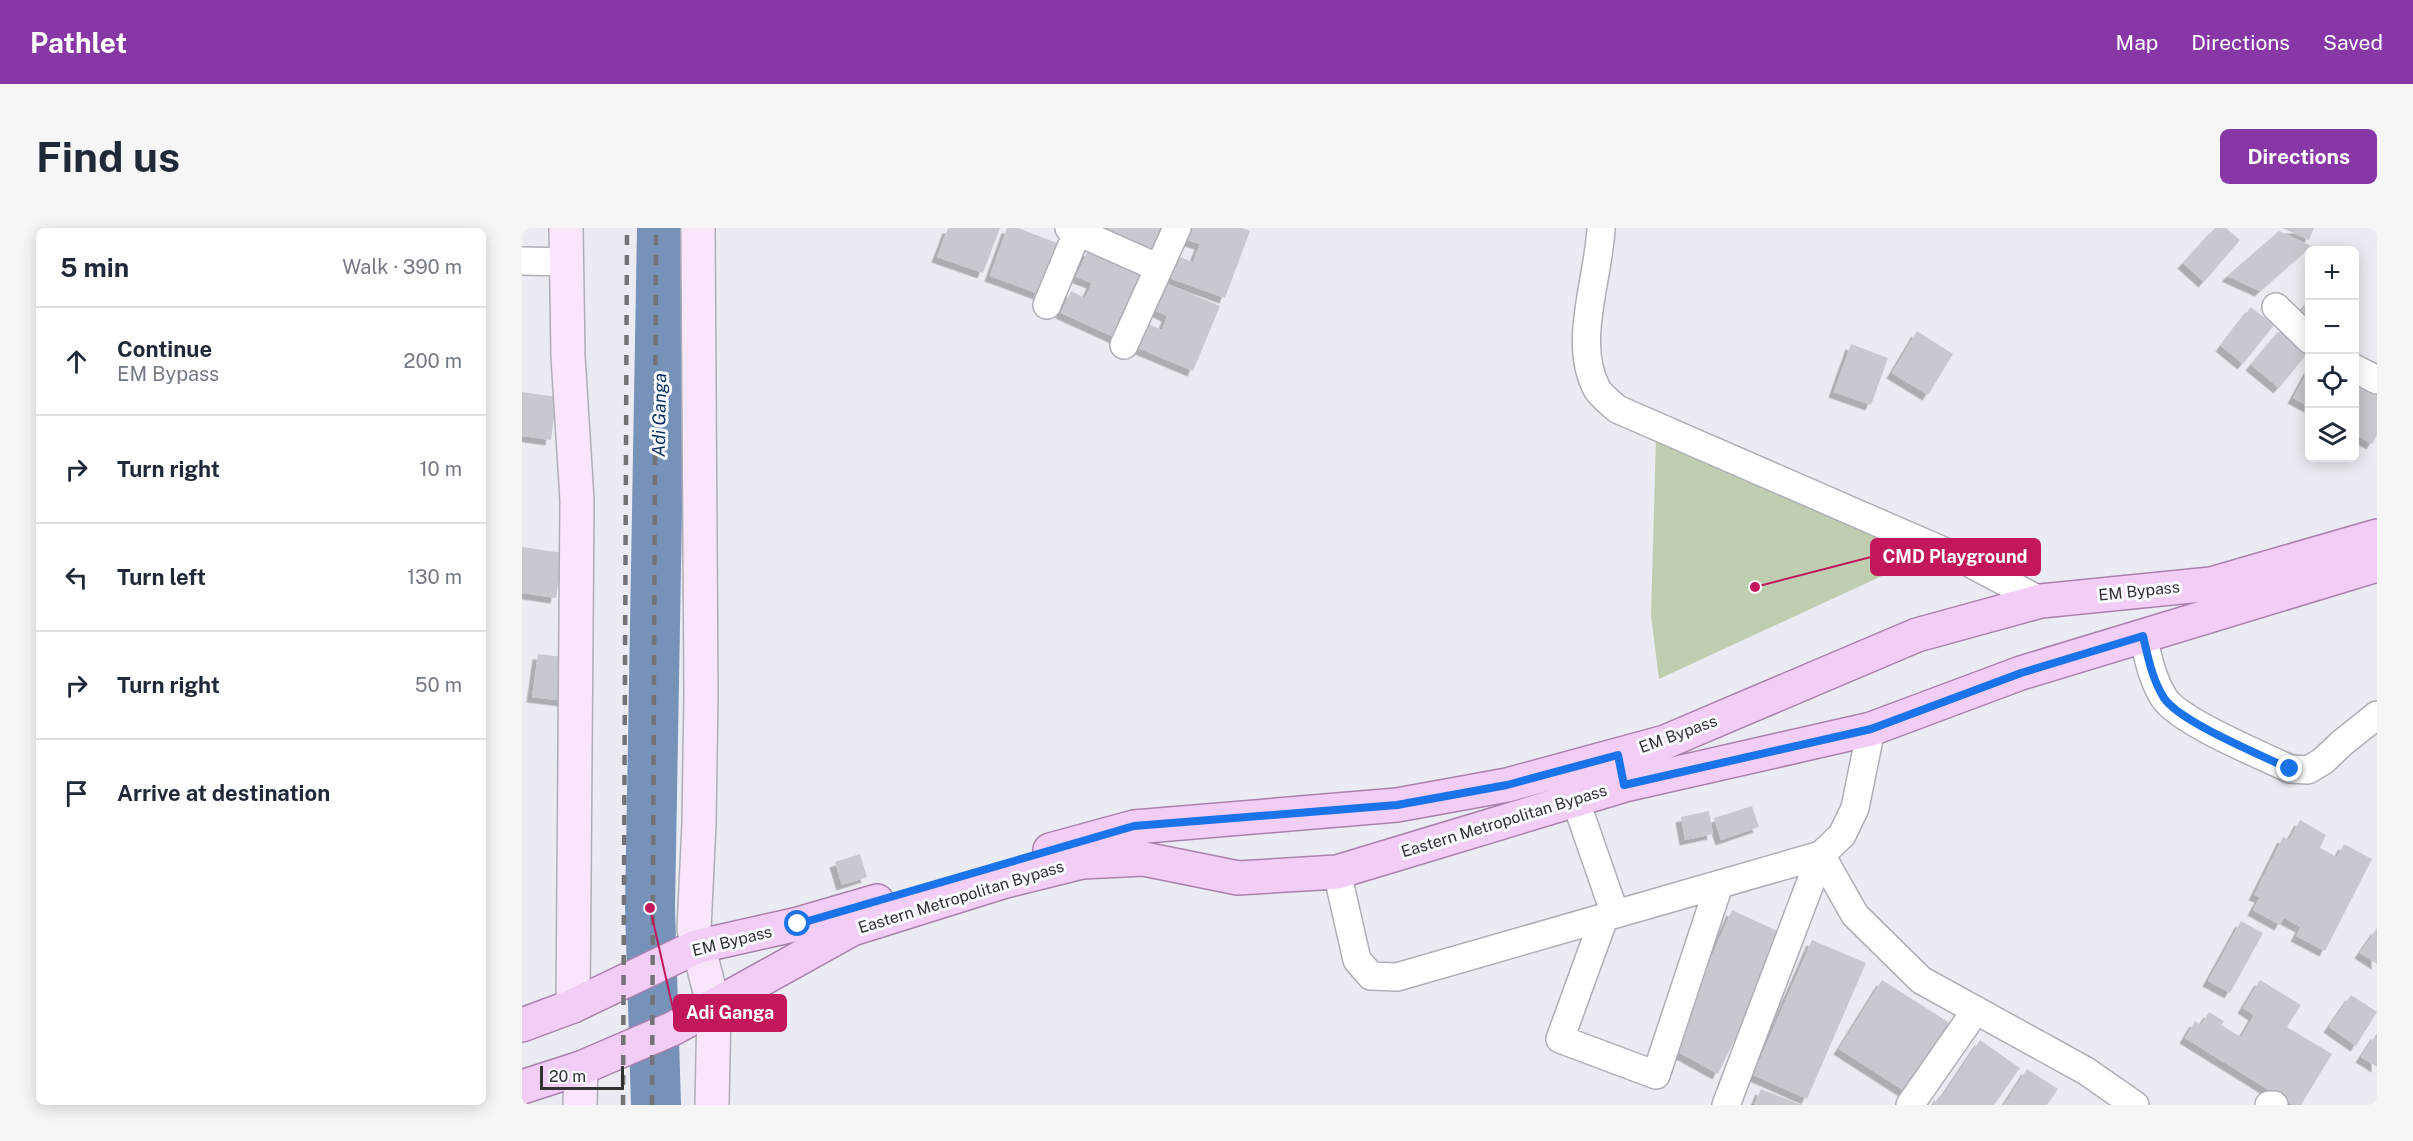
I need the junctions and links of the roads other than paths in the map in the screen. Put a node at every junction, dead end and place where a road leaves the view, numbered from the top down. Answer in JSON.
{"nodes":[{"id":1,"x":566,"y":228,"type":"edge"},
{"id":2,"x":698,"y":228,"type":"edge"},
{"id":3,"x":1177,"y":228,"type":"edge"},
{"id":4,"x":1601,"y":228,"type":"edge"},
{"id":5,"x":1075,"y":229,"type":"edge"},
{"id":6,"x":522,"y":261,"type":"edge"},
{"id":7,"x":567,"y":262,"type":"junction"},
{"id":8,"x":1159,"y":268,"type":"junction"},
{"id":9,"x":1047,"y":305,"type":"dead end"},
{"id":10,"x":2276,"y":308,"type":"dead end"},
{"id":11,"x":2305,"y":335,"type":"edge"},
{"id":12,"x":1124,"y":345,"type":"dead end"},
{"id":13,"x":2359,"y":370,"type":"edge"},
{"id":14,"x":2377,"y":380,"type":"edge"},
{"id":15,"x":2377,"y":536,"type":"edge"},
{"id":16,"x":2377,"y":565,"type":"edge"},
{"id":17,"x":2041,"y":602,"type":"junction"},
{"id":18,"x":2143,"y":636,"type":"junction"},
{"id":19,"x":2377,"y":715,"type":"edge"},
{"id":20,"x":1871,"y":729,"type":"junction"},
{"id":21,"x":1621,"y":770,"type":"junction"},
{"id":22,"x":1575,"y":799,"type":"junction"},
{"id":23,"x":1821,"y":855,"type":"junction"},
{"id":24,"x":1337,"y":872,"type":"junction"},
{"id":25,"x":1719,"y":885,"type":"junction"},
{"id":26,"x":1610,"y":916,"type":"junction"},
{"id":27,"x":685,"y":953,"type":"junction"},
{"id":28,"x":586,"y":1000,"type":"junction"},
{"id":29,"x":714,"y":1008,"type":"junction"},
{"id":30,"x":1976,"y":1010,"type":"junction"},
{"id":31,"x":522,"y":1025,"type":"edge"},
{"id":32,"x":590,"y":1064,"type":"junction"},
{"id":33,"x":522,"y":1086,"type":"edge"},
{"id":34,"x":580,"y":1105,"type":"edge"},
{"id":35,"x":712,"y":1105,"type":"edge"},
{"id":36,"x":1726,"y":1105,"type":"edge"},
{"id":37,"x":1910,"y":1105,"type":"edge"},
{"id":38,"x":2135,"y":1105,"type":"edge"},
{"id":39,"x":2269,"y":1105,"type":"edge"},
{"id":40,"x":2274,"y":1105,"type":"edge"}],
"edges":[{"from":1,"to":7,"type":"main road"},
{"from":2,"to":27,"type":"main road"},
{"from":3,"to":8,"type":"street"},
{"from":4,"to":17,"type":"street"},
{"from":5,"to":8,"type":"street"},
{"from":5,"to":9,"type":"street"},
{"from":6,"to":7,"type":"street"},
{"from":7,"to":28,"type":"main road"},
{"from":8,"to":12,"type":"street"},
{"from":10,"to":11,"type":"street"},
{"from":13,"to":14,"type":"street"},
{"from":15,"to":17,"type":"main road","name":"EM Bypass"},
{"from":16,"to":18,"type":"main road","name":"Eastern Metropolitan Bypass"},
{"from":17,"to":21,"type":"main road","name":"EM Bypass"},
{"from":18,"to":19,"type":"street"},
{"from":18,"to":20,"type":"main road","name":"Eastern Metropolitan Bypass"},
{"from":20,"to":21,"type":"main road","name":"Eastern Metropolitan Bypass"},
{"from":20,"to":23,"type":"street"},
{"from":21,"to":22,"type":"main road","name":"Eastern Metropolitan Bypass"},
{"from":21,"to":27,"type":"main road","name":"EM Bypass"},
{"from":22,"to":24,"type":"main road","name":"Eastern Metropolitan Bypass"},
{"from":22,"to":26,"type":"street"},
{"from":23,"to":25,"type":"street"},
{"from":23,"to":30,"type":"street"},
{"from":23,"to":36,"type":"street"},
{"from":24,"to":26,"type":"street"},
{"from":24,"to":29,"type":"main road","name":"Eastern Metropolitan Bypass"},
{"from":25,"to":26,"type":"street"},
{"from":25,"to":26,"type":"street"},
{"from":27,"to":28,"type":"main road","name":"EM Bypass"},
{"from":27,"to":29,"type":"main road"},
{"from":28,"to":31,"type":"main road","name":"EM Bypass"},
{"from":29,"to":32,"type":"main road","name":"Eastern Metropolitan Bypass"},
{"from":29,"to":35,"type":"main road"},
{"from":30,"to":37,"type":"street"},
{"from":30,"to":38,"type":"street"},
{"from":32,"to":33,"type":"main road"},
{"from":32,"to":34,"type":"main road"},
{"from":39,"to":40,"type":"street"}]}
